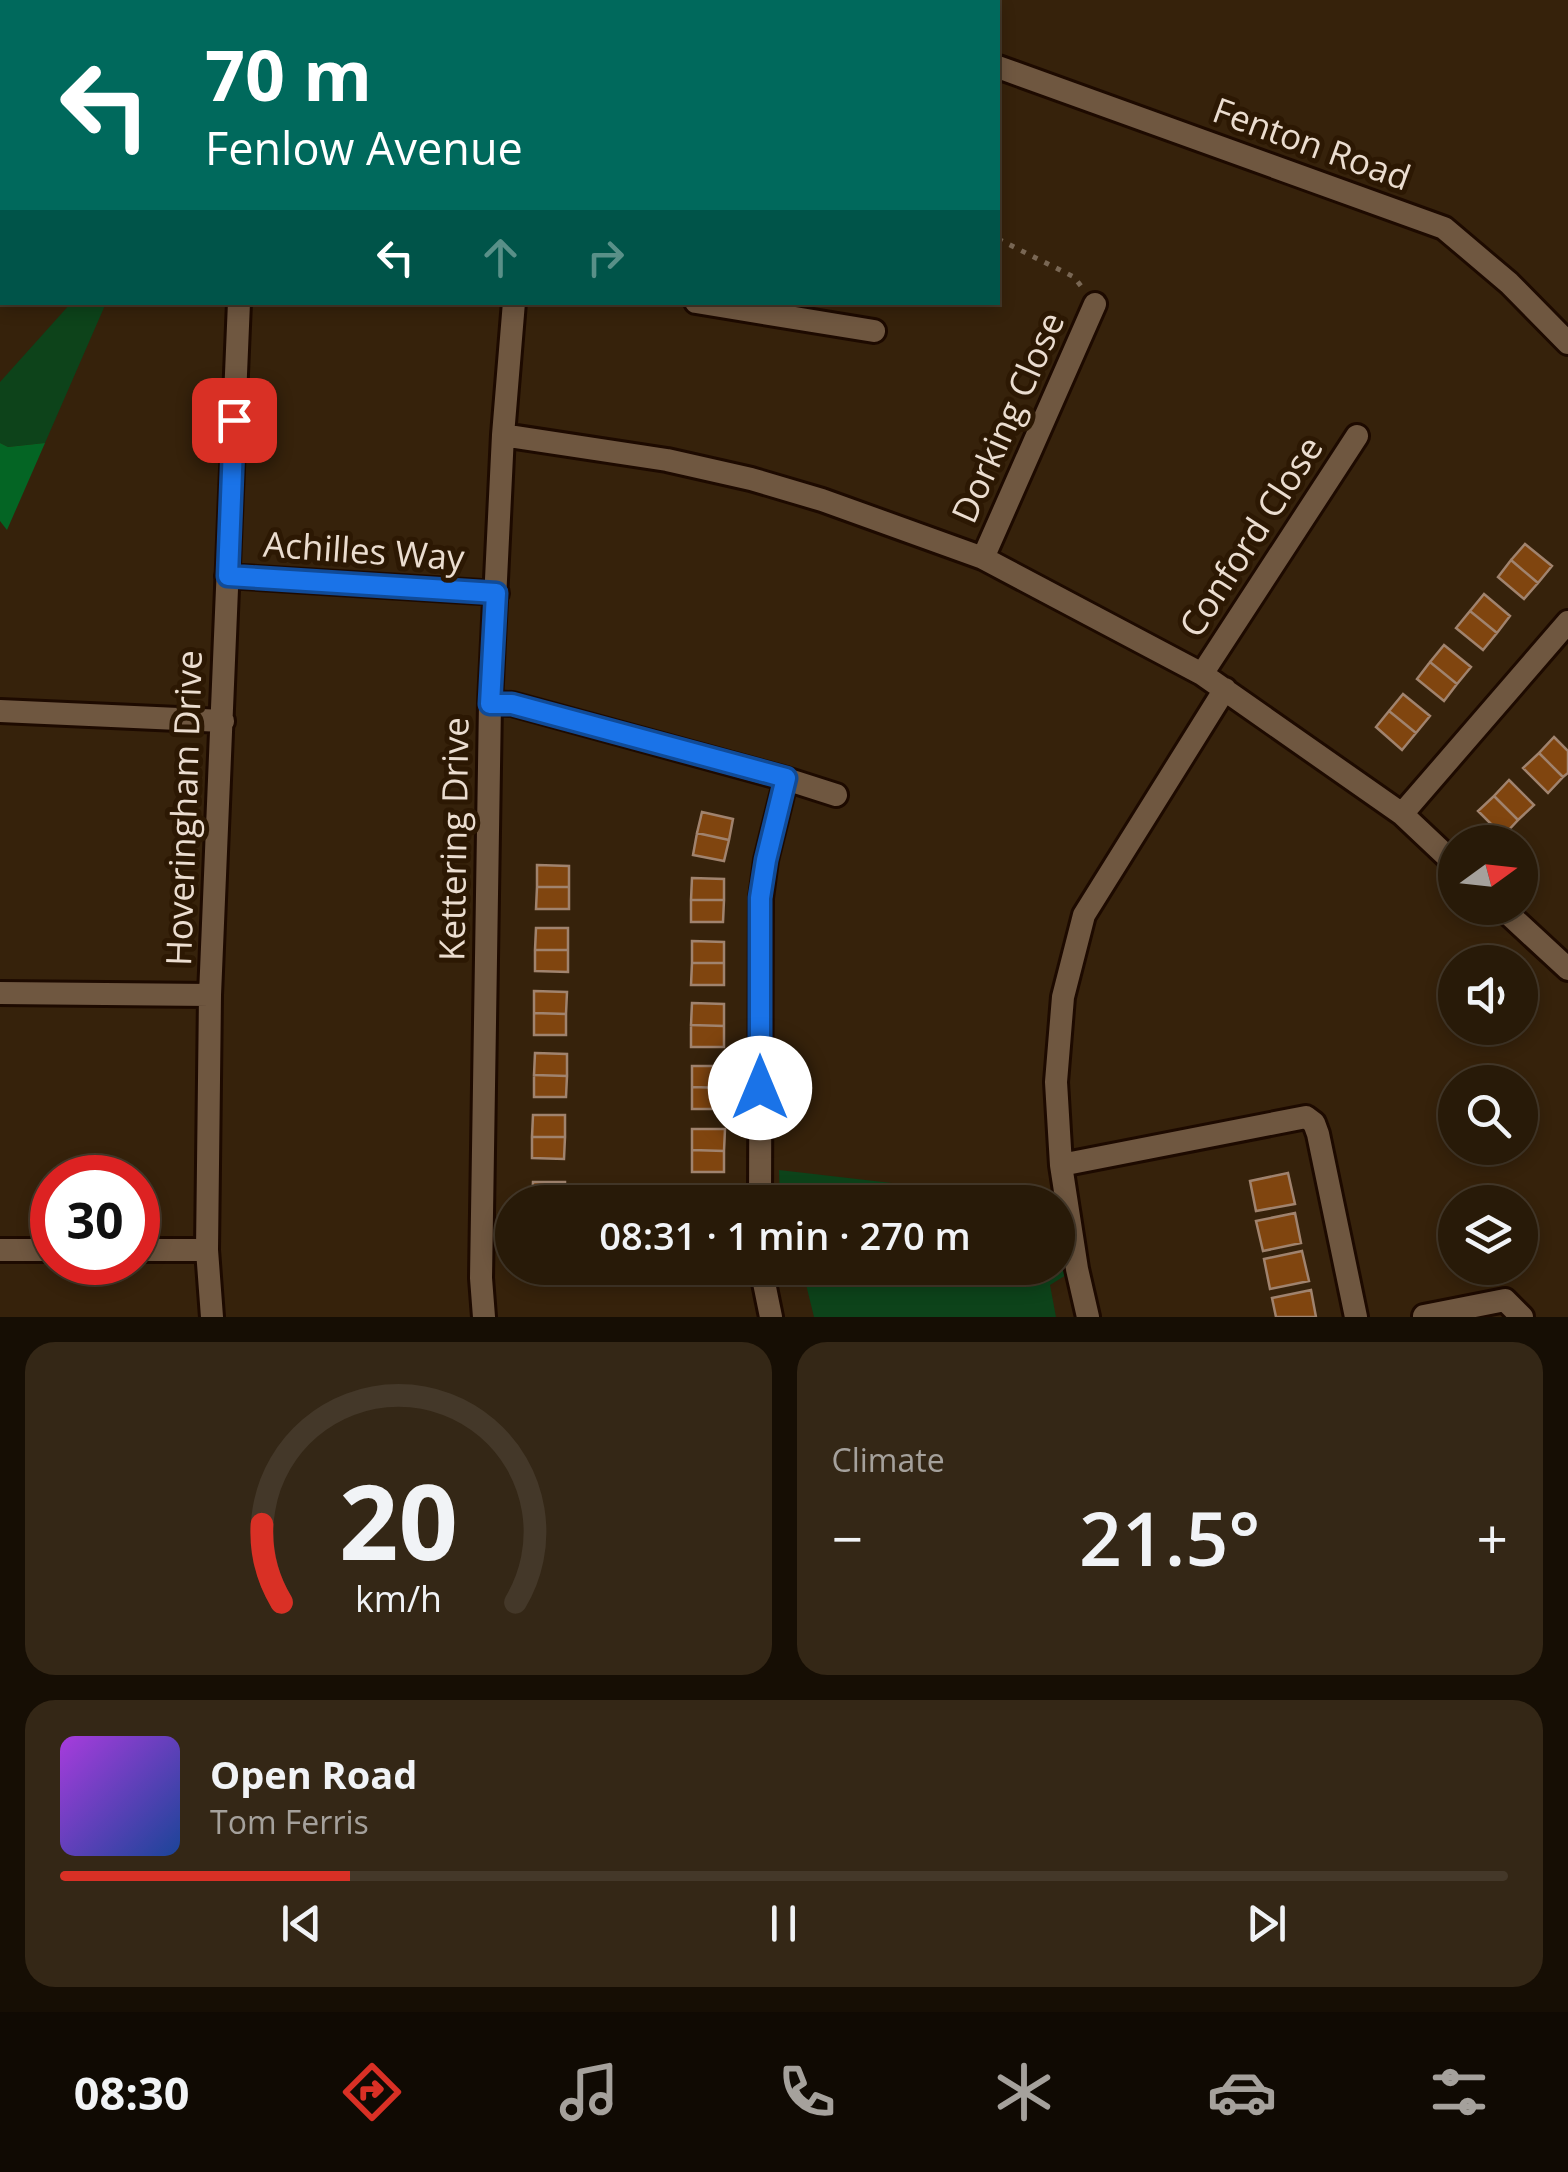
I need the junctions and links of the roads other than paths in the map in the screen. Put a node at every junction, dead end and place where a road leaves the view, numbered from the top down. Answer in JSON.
{"nodes":[{"id":1,"x":1000,"y":68,"type":"edge"},
{"id":2,"x":1095,"y":304,"type":"road end"},
{"id":3,"x":238,"y":305,"type":"edge"},
{"id":4,"x":514,"y":305,"type":"edge"},
{"id":5,"x":714,"y":305,"type":"edge"},
{"id":6,"x":874,"y":331,"type":"dead end"},
{"id":7,"x":1568,"y":343,"type":"edge"},
{"id":8,"x":503,"y":435,"type":"junction"},
{"id":9,"x":1357,"y":436,"type":"dead end"},
{"id":10,"x":984,"y":558,"type":"junction"},
{"id":11,"x":228,"y":576,"type":"junction"},
{"id":12,"x":496,"y":593,"type":"junction"},
{"id":13,"x":1568,"y":622,"type":"edge"},
{"id":14,"x":1202,"y":674,"type":"junction"},
{"id":15,"x":1224,"y":689,"type":"junction"},
{"id":16,"x":490,"y":704,"type":"junction"},
{"id":17,"x":0,"y":710,"type":"edge"},
{"id":18,"x":223,"y":721,"type":"junction"},
{"id":19,"x":786,"y":778,"type":"junction"},
{"id":20,"x":836,"y":795,"type":"dead end"},
{"id":21,"x":1402,"y":814,"type":"junction"},
{"id":22,"x":1438,"y":848,"type":"edge"},
{"id":23,"x":1520,"y":925,"type":"edge"},
{"id":24,"x":1568,"y":969,"type":"edge"},
{"id":25,"x":0,"y":992,"type":"edge"},
{"id":26,"x":210,"y":995,"type":"junction"},
{"id":27,"x":1061,"y":1165,"type":"junction"},
{"id":28,"x":760,"y":1185,"type":"edge"},
{"id":29,"x":0,"y":1250,"type":"edge"},
{"id":30,"x":30,"y":1250,"type":"edge"},
{"id":31,"x":160,"y":1250,"type":"edge"},
{"id":32,"x":207,"y":1250,"type":"junction"},
{"id":33,"x":764,"y":1285,"type":"edge"},
{"id":34,"x":1424,"y":1316,"type":"edge"},
{"id":35,"x":212,"y":1317,"type":"edge"},
{"id":36,"x":484,"y":1317,"type":"edge"},
{"id":37,"x":771,"y":1317,"type":"edge"},
{"id":38,"x":1088,"y":1317,"type":"edge"},
{"id":39,"x":1356,"y":1317,"type":"edge"},
{"id":40,"x":1522,"y":1317,"type":"edge"}],
"edges":[{"from":1,"to":7,"type":"street","name":"Fenton Road"},
{"from":2,"to":10,"type":"street","name":"Dorking Close"},
{"from":3,"to":11,"type":"street","name":"Hoveringham Drive"},
{"from":4,"to":8,"type":"street","name":"Kettering Drive"},
{"from":5,"to":6,"type":"street"},
{"from":8,"to":10,"type":"street"},
{"from":8,"to":12,"type":"street","name":"Kettering Drive"},
{"from":9,"to":14,"type":"street","name":"Conford Close"},
{"from":10,"to":14,"type":"street"},
{"from":11,"to":12,"type":"street","name":"Achilles Way"},
{"from":11,"to":18,"type":"street","name":"Hoveringham Drive"},
{"from":12,"to":16,"type":"street","name":"Kettering Drive"},
{"from":13,"to":21,"type":"street"},
{"from":14,"to":15,"type":"street"},
{"from":15,"to":21,"type":"street"},
{"from":15,"to":27,"type":"street"},
{"from":16,"to":19,"type":"street"},
{"from":16,"to":36,"type":"street","name":"Kettering Drive"},
{"from":17,"to":18,"type":"street"},
{"from":18,"to":26,"type":"street","name":"Hoveringham Drive"},
{"from":19,"to":20,"type":"street"},
{"from":19,"to":28,"type":"street"},
{"from":21,"to":22,"type":"street"},
{"from":23,"to":24,"type":"street"},
{"from":25,"to":26,"type":"street"},
{"from":26,"to":32,"type":"street","name":"Hoveringham Drive"},
{"from":27,"to":38,"type":"street"},
{"from":27,"to":39,"type":"street"},
{"from":29,"to":30,"type":"street"},
{"from":31,"to":32,"type":"street"},
{"from":32,"to":35,"type":"street","name":"Hoveringham Drive"},
{"from":33,"to":37,"type":"street"},
{"from":34,"to":40,"type":"street"}]}
